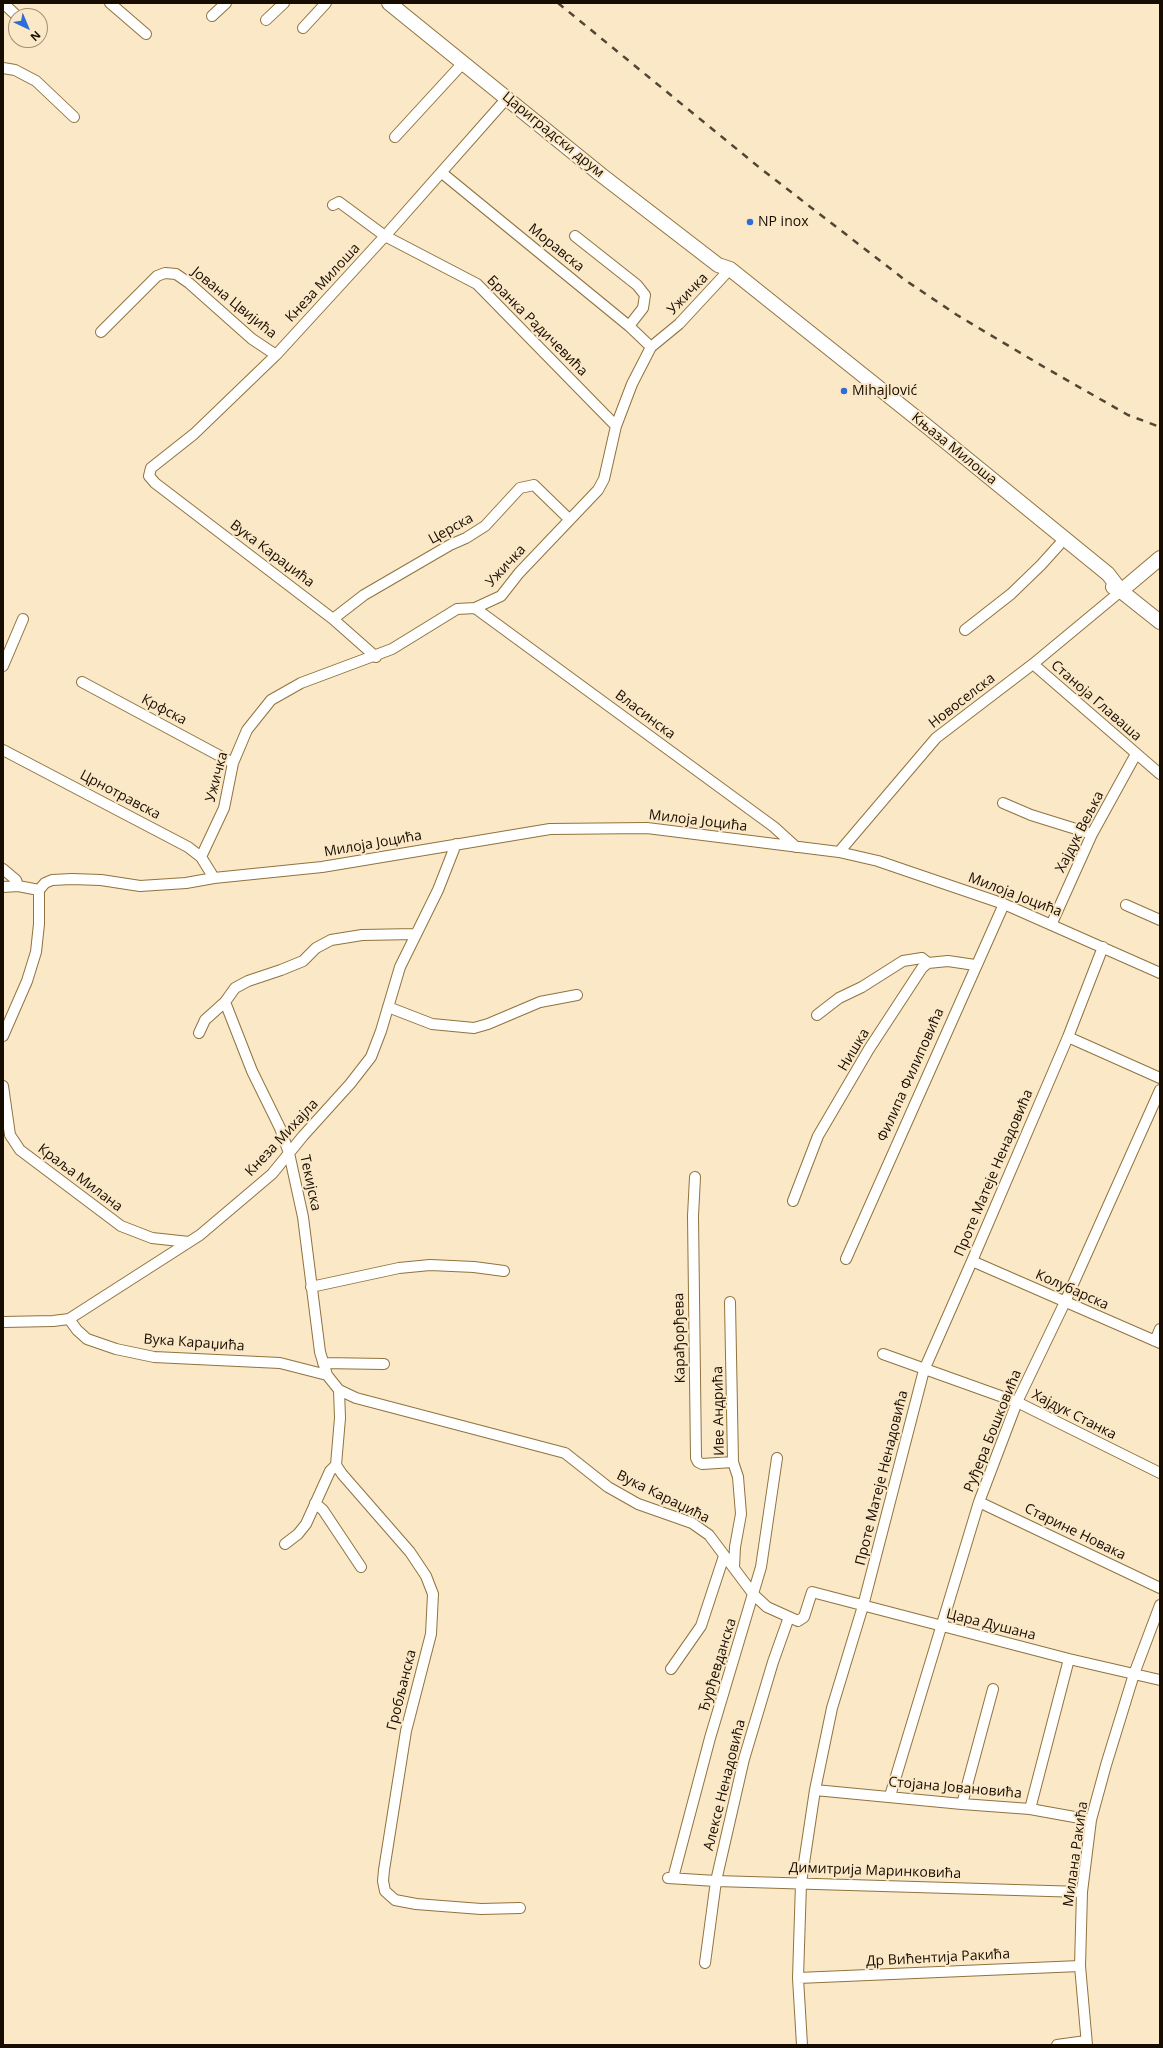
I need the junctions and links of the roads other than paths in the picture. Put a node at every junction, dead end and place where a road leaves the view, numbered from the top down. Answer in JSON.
{"nodes":[{"id":1,"x":110,"y":3,"type":"edge"},
{"id":2,"x":226,"y":3,"type":"edge"},
{"id":3,"x":284,"y":3,"type":"edge"},
{"id":4,"x":326,"y":3,"type":"edge"},
{"id":5,"x":389,"y":3,"type":"edge"},
{"id":6,"x":212,"y":16,"type":"dead end"},
{"id":7,"x":266,"y":20,"type":"dead end"},
{"id":8,"x":303,"y":28,"type":"dead end"},
{"id":9,"x":146,"y":34,"type":"dead end"},
{"id":10,"x":463,"y":62,"type":"junction"},
{"id":11,"x":3,"y":68,"type":"edge"},
{"id":12,"x":507,"y":98,"type":"junction"},
{"id":13,"x":74,"y":117,"type":"dead end"},
{"id":14,"x":395,"y":137,"type":"dead end"},
{"id":15,"x":442,"y":174,"type":"junction"},
{"id":16,"x":333,"y":205,"type":"dead end"},
{"id":17,"x":385,"y":236,"type":"junction"},
{"id":18,"x":575,"y":236,"type":"dead end"},
{"id":19,"x":724,"y":270,"type":"junction"},
{"id":20,"x":781,"y":316,"type":"junction"},
{"id":21,"x":629,"y":326,"type":"junction"},
{"id":22,"x":101,"y":332,"type":"dead end"},
{"id":23,"x":651,"y":346,"type":"junction"},
{"id":24,"x":276,"y":355,"type":"junction"},
{"id":25,"x":616,"y":426,"type":"junction"},
{"id":26,"x":149,"y":476,"type":"joint"},
{"id":27,"x":569,"y":519,"type":"junction"},
{"id":28,"x":1058,"y":545,"type":"junction"},
{"id":29,"x":1160,"y":558,"type":"edge"},
{"id":30,"x":1121,"y":591,"type":"junction"},
{"id":31,"x":475,"y":608,"type":"junction"},
{"id":32,"x":23,"y":619,"type":"dead end"},
{"id":33,"x":333,"y":619,"type":"junction"},
{"id":34,"x":1160,"y":622,"type":"edge"},
{"id":35,"x":965,"y":630,"type":"dead end"},
{"id":36,"x":376,"y":657,"type":"junction"},
{"id":37,"x":1033,"y":664,"type":"junction"},
{"id":38,"x":3,"y":666,"type":"edge"},
{"id":39,"x":82,"y":682,"type":"dead end"},
{"id":40,"x":3,"y":750,"type":"edge"},
{"id":41,"x":1136,"y":754,"type":"junction"},
{"id":42,"x":233,"y":763,"type":"junction"},
{"id":43,"x":1160,"y":774,"type":"edge"},
{"id":44,"x":1003,"y":803,"type":"dead end"},
{"id":45,"x":1092,"y":834,"type":"junction"},
{"id":46,"x":456,"y":844,"type":"junction"},
{"id":47,"x":796,"y":848,"type":"junction"},
{"id":48,"x":839,"y":852,"type":"junction"},
{"id":49,"x":201,"y":857,"type":"junction"},
{"id":50,"x":3,"y":869,"type":"edge"},
{"id":51,"x":214,"y":878,"type":"junction"},
{"id":52,"x":18,"y":886,"type":"junction"},
{"id":53,"x":3,"y":887,"type":"edge"},
{"id":54,"x":39,"y":890,"type":"junction"},
{"id":55,"x":1004,"y":904,"type":"junction"},
{"id":56,"x":1126,"y":905,"type":"dead end"},
{"id":57,"x":1160,"y":920,"type":"edge"},
{"id":58,"x":1052,"y":923,"type":"junction"},
{"id":59,"x":415,"y":934,"type":"junction"},
{"id":60,"x":1103,"y":947,"type":"junction"},
{"id":61,"x":928,"y":963,"type":"junction"},
{"id":62,"x":975,"y":965,"type":"junction"},
{"id":63,"x":1160,"y":973,"type":"edge"},
{"id":64,"x":576,"y":995,"type":"dead end"},
{"id":65,"x":225,"y":1002,"type":"junction"},
{"id":66,"x":388,"y":1006,"type":"junction"},
{"id":67,"x":817,"y":1015,"type":"dead end"},
{"id":68,"x":199,"y":1034,"type":"dead end"},
{"id":69,"x":3,"y":1036,"type":"edge"},
{"id":70,"x":1068,"y":1037,"type":"junction"},
{"id":71,"x":1160,"y":1078,"type":"edge"},
{"id":72,"x":3,"y":1086,"type":"edge"},
{"id":73,"x":1160,"y":1090,"type":"edge"},
{"id":74,"x":289,"y":1153,"type":"junction"},
{"id":75,"x":695,"y":1177,"type":"dead end"},
{"id":76,"x":793,"y":1201,"type":"dead end"},
{"id":77,"x":189,"y":1242,"type":"junction"},
{"id":78,"x":846,"y":1259,"type":"dead end"},
{"id":79,"x":972,"y":1261,"type":"junction"},
{"id":80,"x":504,"y":1271,"type":"dead end"},
{"id":81,"x":311,"y":1288,"type":"junction"},
{"id":82,"x":730,"y":1302,"type":"dead end"},
{"id":83,"x":1065,"y":1302,"type":"junction"},
{"id":84,"x":69,"y":1319,"type":"junction"},
{"id":85,"x":3,"y":1322,"type":"edge"},
{"id":86,"x":1160,"y":1329,"type":"edge"},
{"id":87,"x":1158,"y":1342,"type":"edge"},
{"id":88,"x":883,"y":1354,"type":"dead end"},
{"id":89,"x":324,"y":1363,"type":"junction"},
{"id":90,"x":384,"y":1364,"type":"dead end"},
{"id":91,"x":924,"y":1370,"type":"junction"},
{"id":92,"x":327,"y":1375,"type":"junction"},
{"id":93,"x":339,"y":1390,"type":"junction"},
{"id":94,"x":1017,"y":1402,"type":"junction"},
{"id":95,"x":777,"y":1458,"type":"dead end"},
{"id":96,"x":733,"y":1462,"type":"junction"},
{"id":97,"x":336,"y":1465,"type":"junction"},
{"id":98,"x":1160,"y":1473,"type":"edge"},
{"id":99,"x":979,"y":1502,"type":"junction"},
{"id":100,"x":315,"y":1504,"type":"junction"},
{"id":101,"x":285,"y":1544,"type":"dead end"},
{"id":102,"x":724,"y":1556,"type":"junction"},
{"id":103,"x":361,"y":1567,"type":"dead end"},
{"id":104,"x":734,"y":1567,"type":"junction"},
{"id":105,"x":1160,"y":1588,"type":"edge"},
{"id":106,"x":754,"y":1595,"type":"junction"},
{"id":107,"x":1160,"y":1605,"type":"edge"},
{"id":108,"x":864,"y":1606,"type":"junction"},
{"id":109,"x":789,"y":1617,"type":"junction"},
{"id":110,"x":941,"y":1627,"type":"junction"},
{"id":111,"x":1069,"y":1659,"type":"junction"},
{"id":112,"x":671,"y":1669,"type":"dead end"},
{"id":113,"x":1134,"y":1674,"type":"junction"},
{"id":114,"x":1160,"y":1680,"type":"edge"},
{"id":115,"x":993,"y":1689,"type":"dead end"},
{"id":116,"x":815,"y":1790,"type":"junction"},
{"id":117,"x":890,"y":1796,"type":"junction"},
{"id":118,"x":962,"y":1804,"type":"junction"},
{"id":119,"x":1030,"y":1809,"type":"junction"},
{"id":120,"x":1091,"y":1820,"type":"junction"},
{"id":121,"x":670,"y":1878,"type":"joint"},
{"id":122,"x":716,"y":1881,"type":"junction"},
{"id":123,"x":801,"y":1883,"type":"junction"},
{"id":124,"x":1082,"y":1892,"type":"junction"},
{"id":125,"x":520,"y":1908,"type":"dead end"},
{"id":126,"x":706,"y":1963,"type":"dead end"},
{"id":127,"x":1080,"y":1966,"type":"junction"},
{"id":128,"x":798,"y":1978,"type":"junction"},
{"id":129,"x":1087,"y":2043,"type":"edge"},
{"id":130,"x":802,"y":2045,"type":"edge"},
{"id":131,"x":1057,"y":2045,"type":"edge"}],
"edges":[{"from":1,"to":9,"type":"street"},
{"from":2,"to":6,"type":"street"},
{"from":3,"to":7,"type":"street"},
{"from":4,"to":8,"type":"street"},
{"from":5,"to":10,"type":"main road","name":"Цариградски друм"},
{"from":10,"to":12,"type":"main road","name":"Цариградски друм"},
{"from":10,"to":14,"type":"street"},
{"from":11,"to":13,"type":"street"},
{"from":12,"to":15,"type":"street","name":"Кнеза Милоша"},
{"from":12,"to":19,"type":"main road","name":"Цариградски друм"},
{"from":15,"to":17,"type":"street","name":"Кнеза Милоша"},
{"from":15,"to":21,"type":"street","name":"Моравска"},
{"from":16,"to":17,"type":"street","name":"Бранка Радичевића"},
{"from":17,"to":24,"type":"street","name":"Кнеза Милоша"},
{"from":17,"to":25,"type":"street","name":"Бранка Радичевића"},
{"from":18,"to":21,"type":"street"},
{"from":19,"to":20,"type":"main road","name":"Цариградски друм"},
{"from":19,"to":23,"type":"street","name":"Ужичка"},
{"from":20,"to":28,"type":"main road","name":"Књаза Милоша"},
{"from":20,"to":30,"type":"main road","name":"Књаза Милоша"},
{"from":21,"to":23,"type":"street","name":"Моравска"},
{"from":22,"to":24,"type":"street","name":"Јована Цвијића"},
{"from":23,"to":25,"type":"street","name":"Ужичка"},
{"from":24,"to":26,"type":"street","name":"Кнеза Милоша"},
{"from":25,"to":27,"type":"street","name":"Ужичка"},
{"from":26,"to":33,"type":"street","name":"Вука Караџића"},
{"from":27,"to":31,"type":"street","name":"Ужичка"},
{"from":27,"to":33,"type":"street","name":"Церска"},
{"from":28,"to":30,"type":"main road","name":"Књаза Милоша"},
{"from":28,"to":35,"type":"street"},
{"from":29,"to":30,"type":"main road"},
{"from":30,"to":34,"type":"main road","name":"Књаза Милоша"},
{"from":30,"to":37,"type":"street","name":"Новоселска"},
{"from":31,"to":36,"type":"street","name":"Ужичка"},
{"from":31,"to":47,"type":"street","name":"Власинска"},
{"from":32,"to":38,"type":"street"},
{"from":33,"to":36,"type":"street","name":"Вука Караџића"},
{"from":36,"to":42,"type":"street","name":"Ужичка"},
{"from":37,"to":41,"type":"street","name":"Станоја Главаша"},
{"from":37,"to":48,"type":"street","name":"Новоселска"},
{"from":39,"to":42,"type":"street","name":"Крфска"},
{"from":40,"to":49,"type":"street","name":"Црнотравска"},
{"from":41,"to":43,"type":"street","name":"Станоја Главаша"},
{"from":41,"to":45,"type":"street","name":"Хајдук Вељка"},
{"from":42,"to":49,"type":"street","name":"Ужичка"},
{"from":44,"to":45,"type":"street"},
{"from":45,"to":58,"type":"street","name":"Хајдук Вељка"},
{"from":46,"to":47,"type":"street","name":"Милоја Јоцића"},
{"from":46,"to":51,"type":"street","name":"Милоја Јоцића"},
{"from":46,"to":59,"type":"street","name":"Кнеза Михајла"},
{"from":47,"to":48,"type":"street","name":"Милоја Јоцића"},
{"from":48,"to":55,"type":"street","name":"Милоја Јоцића"},
{"from":49,"to":51,"type":"street","name":"Црнотравска"},
{"from":50,"to":52,"type":"street"},
{"from":51,"to":54,"type":"street","name":"Милоја Јоцића"},
{"from":52,"to":53,"type":"street"},
{"from":52,"to":54,"type":"street"},
{"from":54,"to":69,"type":"street"},
{"from":55,"to":58,"type":"street","name":"Милоја Јоцића"},
{"from":55,"to":62,"type":"street","name":"Филипа Филиповића"},
{"from":56,"to":57,"type":"street"},
{"from":58,"to":60,"type":"street","name":"Милоја Јоцића"},
{"from":59,"to":65,"type":"street"},
{"from":59,"to":66,"type":"street","name":"Кнеза Михајла"},
{"from":60,"to":63,"type":"street","name":"Милоја Јоцића"},
{"from":60,"to":70,"type":"street","name":"Проте Матеје Ненадовића"},
{"from":61,"to":62,"type":"street"},
{"from":61,"to":67,"type":"street"},
{"from":61,"to":76,"type":"street","name":"Нишка"},
{"from":62,"to":78,"type":"street","name":"Филипа Филиповића"},
{"from":64,"to":66,"type":"street"},
{"from":65,"to":68,"type":"street"},
{"from":65,"to":74,"type":"street","name":"Текијска"},
{"from":66,"to":74,"type":"street","name":"Кнеза Михајла"},
{"from":70,"to":71,"type":"street"},
{"from":70,"to":79,"type":"street","name":"Проте Матеје Ненадовића"},
{"from":72,"to":77,"type":"street","name":"Краља Милана"},
{"from":73,"to":83,"type":"street","name":"Руђера Бошковића"},
{"from":74,"to":77,"type":"street","name":"Кнеза Михајла"},
{"from":74,"to":81,"type":"street","name":"Текијска"},
{"from":75,"to":96,"type":"street","name":"Карађорђева"},
{"from":77,"to":84,"type":"street","name":"Кнеза Михајла"},
{"from":79,"to":83,"type":"street","name":"Колубарска"},
{"from":79,"to":91,"type":"street","name":"Проте Матеје Ненадовића"},
{"from":80,"to":81,"type":"street"},
{"from":81,"to":89,"type":"street","name":"Текијска"},
{"from":82,"to":96,"type":"street","name":"Иве Андрића"},
{"from":83,"to":87,"type":"street","name":"Колубарска"},
{"from":83,"to":94,"type":"street","name":"Руђера Бошковића"},
{"from":84,"to":85,"type":"street","name":"Кнеза Михајла"},
{"from":84,"to":92,"type":"street","name":"Вука Караџића"},
{"from":86,"to":87,"type":"street"},
{"from":88,"to":91,"type":"street","name":"Хајдук Станка"},
{"from":89,"to":90,"type":"street"},
{"from":89,"to":92,"type":"street","name":"Текијска"},
{"from":91,"to":94,"type":"street","name":"Хајдук Станка"},
{"from":91,"to":108,"type":"street","name":"Проте Матеје Ненадовића"},
{"from":92,"to":93,"type":"street"},
{"from":93,"to":97,"type":"street"},
{"from":93,"to":102,"type":"street","name":"Вука Караџића"},
{"from":94,"to":98,"type":"street","name":"Хајдук Станка"},
{"from":94,"to":99,"type":"street","name":"Руђера Бошковића"},
{"from":95,"to":106,"type":"street","name":"Ђурђевданска"},
{"from":96,"to":104,"type":"street","name":"Иве Андрића"},
{"from":97,"to":100,"type":"street"},
{"from":97,"to":125,"type":"street","name":"Гробљанска"},
{"from":99,"to":105,"type":"street","name":"Старине Новака"},
{"from":99,"to":110,"type":"street","name":"Руђера Бошковића"},
{"from":100,"to":101,"type":"street"},
{"from":100,"to":103,"type":"street"},
{"from":102,"to":104,"type":"street","name":"Вука Караџића"},
{"from":102,"to":112,"type":"street"},
{"from":104,"to":106,"type":"street","name":"Вука Караџића"},
{"from":106,"to":109,"type":"street","name":"Вука Караџића"},
{"from":106,"to":121,"type":"street","name":"Ђурђевданска"},
{"from":107,"to":113,"type":"street","name":"Милана Ракића"},
{"from":108,"to":109,"type":"street","name":"Цара Душана"},
{"from":108,"to":110,"type":"street","name":"Цара Душана"},
{"from":108,"to":116,"type":"street","name":"Проте Матеје Ненадовића"},
{"from":109,"to":122,"type":"street","name":"Алексе Ненадовића"},
{"from":110,"to":111,"type":"street","name":"Цара Душана"},
{"from":110,"to":117,"type":"street","name":"Руђера Бошковића"},
{"from":111,"to":113,"type":"street","name":"Цара Душана"},
{"from":111,"to":119,"type":"street"},
{"from":113,"to":114,"type":"street","name":"Цара Душана"},
{"from":113,"to":120,"type":"street","name":"Милана Ракића"},
{"from":115,"to":118,"type":"street"},
{"from":116,"to":117,"type":"street","name":"Стојана Јовановића"},
{"from":116,"to":123,"type":"street","name":"Проте Матеје Ненадовића"},
{"from":117,"to":118,"type":"street","name":"Стојана Јовановића"},
{"from":118,"to":119,"type":"street","name":"Стојана Јовановића"},
{"from":119,"to":120,"type":"street","name":"Стојана Јовановића"},
{"from":120,"to":124,"type":"street","name":"Милана Ракића"},
{"from":121,"to":122,"type":"street","name":"Димитрија Маринковића"},
{"from":122,"to":123,"type":"street","name":"Димитрија Маринковића"},
{"from":122,"to":126,"type":"street","name":"Алексе Ненадовића"},
{"from":123,"to":124,"type":"street","name":"Димитрија Маринковића"},
{"from":123,"to":128,"type":"street","name":"Проте Матеје Ненадовића"},
{"from":124,"to":127,"type":"street","name":"Милана Ракића"},
{"from":127,"to":128,"type":"street","name":"Др Вићентија Ракића"},
{"from":127,"to":129,"type":"street","name":"Милана Ракића"},
{"from":128,"to":130,"type":"street","name":"Проте Матеје Ненадовића"},
{"from":129,"to":131,"type":"street"}]}
